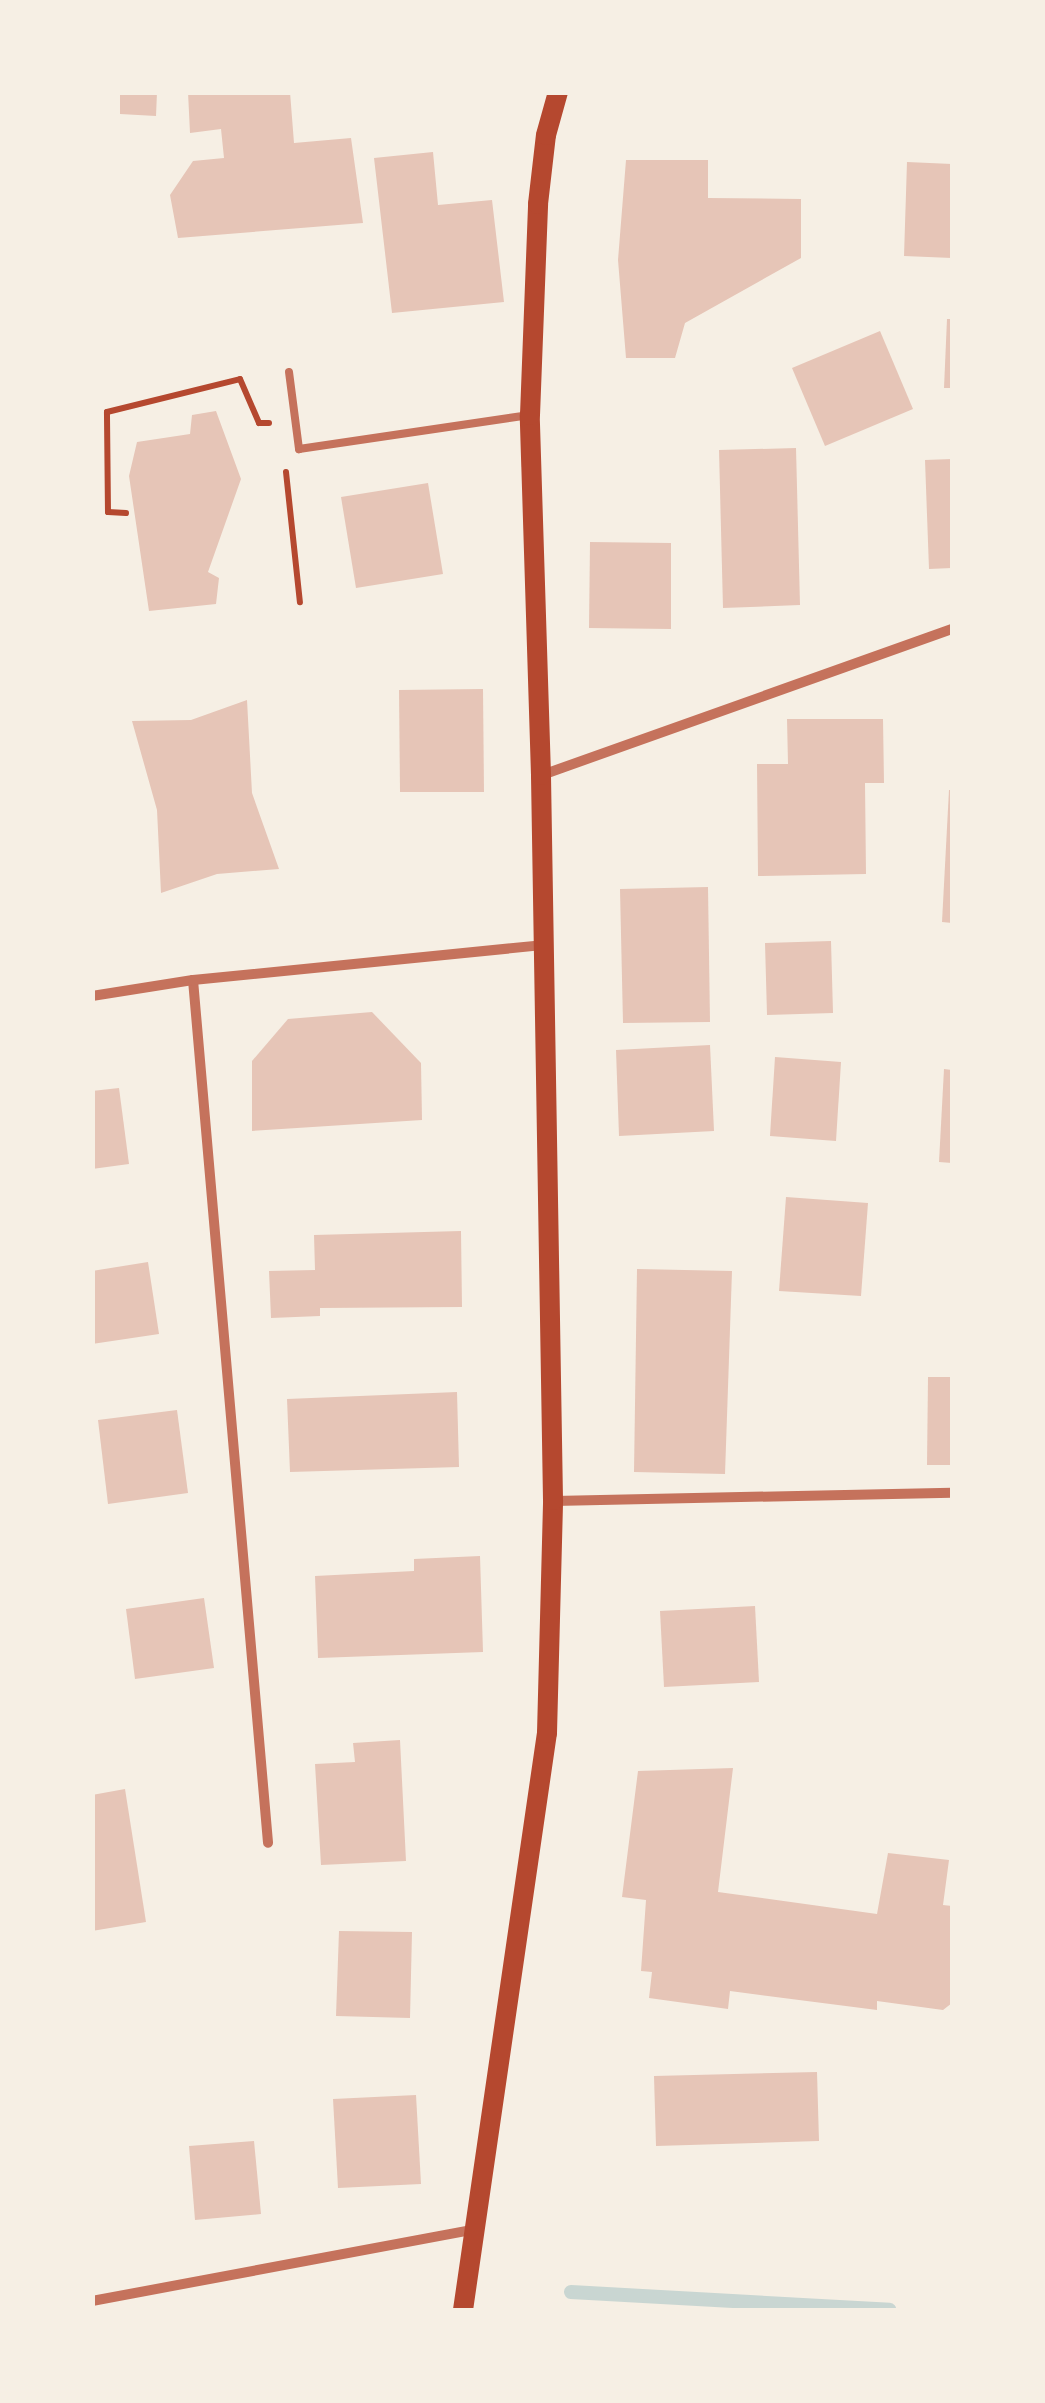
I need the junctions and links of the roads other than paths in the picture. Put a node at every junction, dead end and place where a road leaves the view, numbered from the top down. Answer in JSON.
{"nodes":[{"id":1,"x":558,"y":92,"type":"edge"},
{"id":2,"x":289,"y":372,"type":"dead end"},
{"id":3,"x":530,"y":416,"type":"junction"},
{"id":4,"x":952,"y":629,"type":"edge"},
{"id":5,"x":541,"y":776,"type":"junction"},
{"id":6,"x":542,"y":945,"type":"junction"},
{"id":7,"x":193,"y":980,"type":"junction"},
{"id":8,"x":92,"y":996,"type":"edge"},
{"id":9,"x":952,"y":1493,"type":"edge"},
{"id":10,"x":553,"y":1500,"type":"junction"},
{"id":11,"x":268,"y":1843,"type":"dead end"},
{"id":12,"x":474,"y":2230,"type":"junction"},
{"id":13,"x":92,"y":2302,"type":"edge"},
{"id":14,"x":463,"y":2310,"type":"edge"}],
"edges":[{"from":1,"to":3,"type":"main road"},
{"from":2,"to":3,"type":"lane"},
{"from":3,"to":5,"type":"main road"},
{"from":4,"to":5,"type":"street"},
{"from":5,"to":6,"type":"main road"},
{"from":6,"to":7,"type":"street"},
{"from":6,"to":10,"type":"main road"},
{"from":7,"to":8,"type":"street"},
{"from":7,"to":11,"type":"street"},
{"from":9,"to":10,"type":"street"},
{"from":10,"to":12,"type":"main road"},
{"from":12,"to":13,"type":"street"},
{"from":12,"to":14,"type":"main road"}]}
